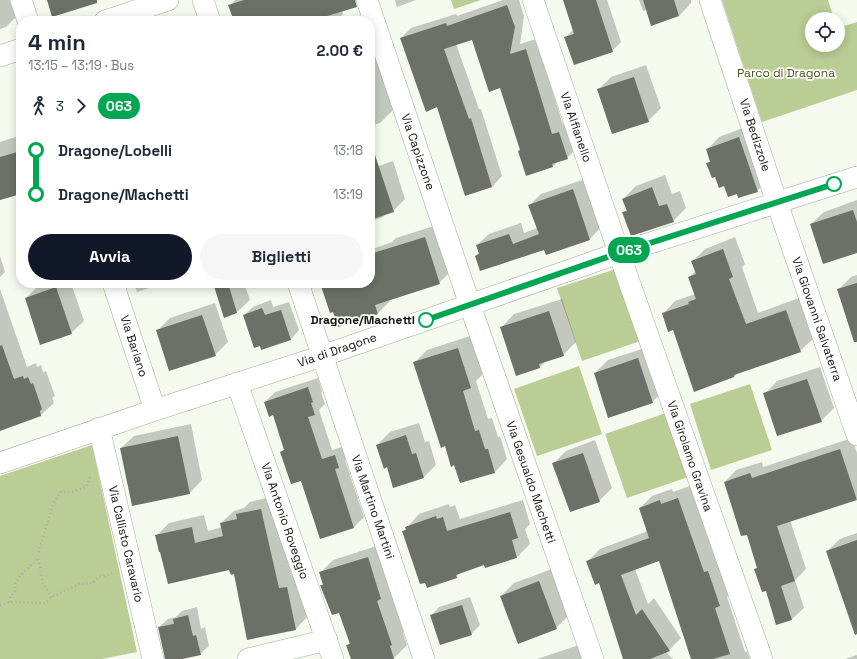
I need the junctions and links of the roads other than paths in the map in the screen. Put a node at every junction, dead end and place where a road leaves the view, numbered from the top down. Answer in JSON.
{"nodes":[{"id":1,"x":22,"y":0,"type":"edge"},
{"id":2,"x":168,"y":0,"type":"edge"},
{"id":3,"x":203,"y":0,"type":"edge"},
{"id":4,"x":367,"y":0,"type":"edge"},
{"id":5,"x":533,"y":0,"type":"edge"},
{"id":6,"x":710,"y":0,"type":"edge"},
{"id":7,"x":27,"y":16,"type":"edge"},
{"id":8,"x":120,"y":16,"type":"edge"},
{"id":9,"x":208,"y":16,"type":"edge"},
{"id":10,"x":372,"y":16,"type":"edge"},
{"id":11,"x":375,"y":24,"type":"edge"},
{"id":12,"x":16,"y":51,"type":"edge"},
{"id":13,"x":0,"y":56,"type":"edge"},
{"id":14,"x":857,"y":177,"type":"edge"},
{"id":15,"x":777,"y":203,"type":"junction"},
{"id":16,"x":619,"y":253,"type":"junction"},
{"id":17,"x":115,"y":288,"type":"edge"},
{"id":18,"x":300,"y":288,"type":"edge"},
{"id":19,"x":470,"y":304,"type":"junction"},
{"id":20,"x":322,"y":356,"type":"junction"},
{"id":21,"x":237,"y":383,"type":"junction"},
{"id":22,"x":155,"y":410,"type":"junction"},
{"id":23,"x":99,"y":428,"type":"junction"},
{"id":24,"x":857,"y":435,"type":"edge"},
{"id":25,"x":0,"y":464,"type":"edge"},
{"id":26,"x":330,"y":650,"type":"edge"},
{"id":27,"x":153,"y":659,"type":"edge"},
{"id":28,"x":248,"y":659,"type":"edge"},
{"id":29,"x":424,"y":659,"type":"edge"},
{"id":30,"x":593,"y":659,"type":"edge"},
{"id":31,"x":762,"y":659,"type":"edge"}],
"edges":[{"from":1,"to":7,"type":"street"},
{"from":2,"to":8,"type":"street"},
{"from":3,"to":9,"type":"street"},
{"from":4,"to":10,"type":"street","name":"Via Capizzone"},
{"from":5,"to":16,"type":"street","name":"Via Alfianello"},
{"from":6,"to":15,"type":"street","name":"Via Bedizzole"},
{"from":11,"to":19,"type":"street","name":"Via Capizzone"},
{"from":12,"to":13,"type":"street"},
{"from":14,"to":15,"type":"street","name":"Via di Dragone"},
{"from":15,"to":16,"type":"street","name":"Via di Dragone"},
{"from":15,"to":24,"type":"street","name":"Via Giovanni Salvaterra"},
{"from":16,"to":19,"type":"street","name":"Via di Dragone"},
{"from":16,"to":31,"type":"street","name":"Via Girolamo Gravina"},
{"from":17,"to":22,"type":"street","name":"Via Bariano"},
{"from":18,"to":20,"type":"street","name":"Via Martino Martini"},
{"from":19,"to":20,"type":"street","name":"Via di Dragone"},
{"from":19,"to":30,"type":"street","name":"Via Gesualdo Machetti"},
{"from":20,"to":21,"type":"street","name":"Via di Dragone"},
{"from":20,"to":29,"type":"street","name":"Via Martino Martini"},
{"from":21,"to":22,"type":"street","name":"Via di Dragone"},
{"from":21,"to":26,"type":"street","name":"Via Antonio Roveggio"},
{"from":22,"to":23,"type":"street","name":"Via di Dragone"},
{"from":23,"to":25,"type":"street","name":"Via di Dragone"},
{"from":23,"to":27,"type":"street","name":"Via Callisto Caravario"},
{"from":26,"to":28,"type":"street"}]}
